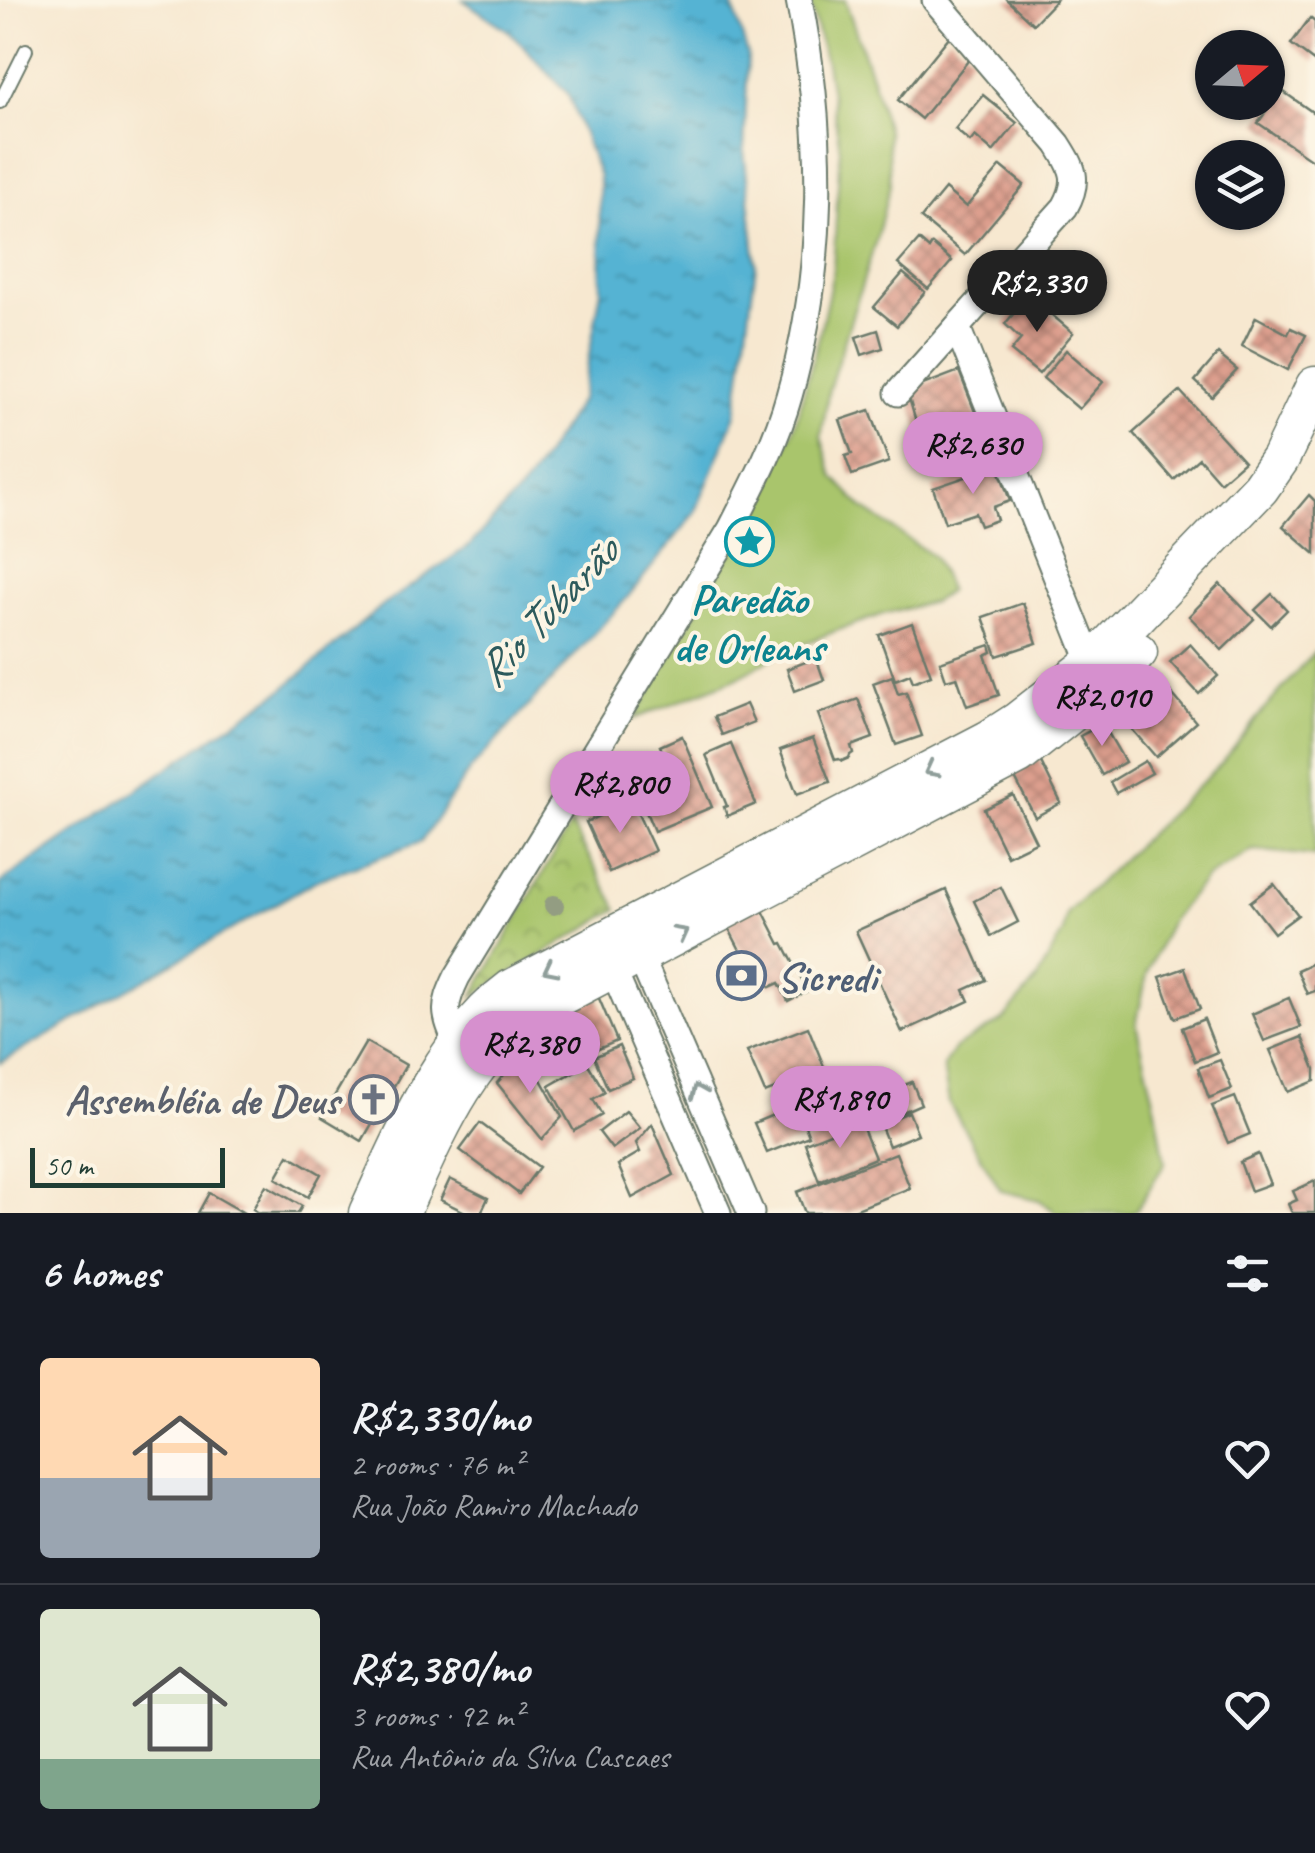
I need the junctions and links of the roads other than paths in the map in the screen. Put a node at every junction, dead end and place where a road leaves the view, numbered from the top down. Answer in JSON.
{"nodes":[{"id":1,"x":799,"y":0,"type":"edge"},
{"id":2,"x":935,"y":0,"type":"edge"},
{"id":3,"x":26,"y":50,"type":"dead end"},
{"id":4,"x":0,"y":102,"type":"edge"},
{"id":5,"x":957,"y":328,"type":"junction"},
{"id":6,"x":1315,"y":386,"type":"edge"},
{"id":7,"x":898,"y":393,"type":"dead end"},
{"id":8,"x":1315,"y":446,"type":"edge"},
{"id":9,"x":1097,"y":677,"type":"junction"},
{"id":10,"x":620,"y":948,"type":"junction"},
{"id":11,"x":468,"y":1052,"type":"junction"},
{"id":12,"x":368,"y":1213,"type":"edge"},
{"id":13,"x":400,"y":1213,"type":"edge"},
{"id":14,"x":718,"y":1213,"type":"edge"},
{"id":15,"x":750,"y":1213,"type":"edge"}],
"edges":[{"from":1,"to":11,"type":"street"},
{"from":2,"to":5,"type":"street"},
{"from":3,"to":4,"type":"lane"},
{"from":5,"to":7,"type":"street"},
{"from":5,"to":9,"type":"street"},
{"from":6,"to":9,"type":"main road"},
{"from":8,"to":9,"type":"main road"},
{"from":9,"to":10,"type":"main road"},
{"from":10,"to":11,"type":"main road"},
{"from":10,"to":14,"type":"street"},
{"from":15,"to":10,"type":"street","one_way":true},
{"from":11,"to":12,"type":"main road"},
{"from":11,"to":13,"type":"main road"}]}
